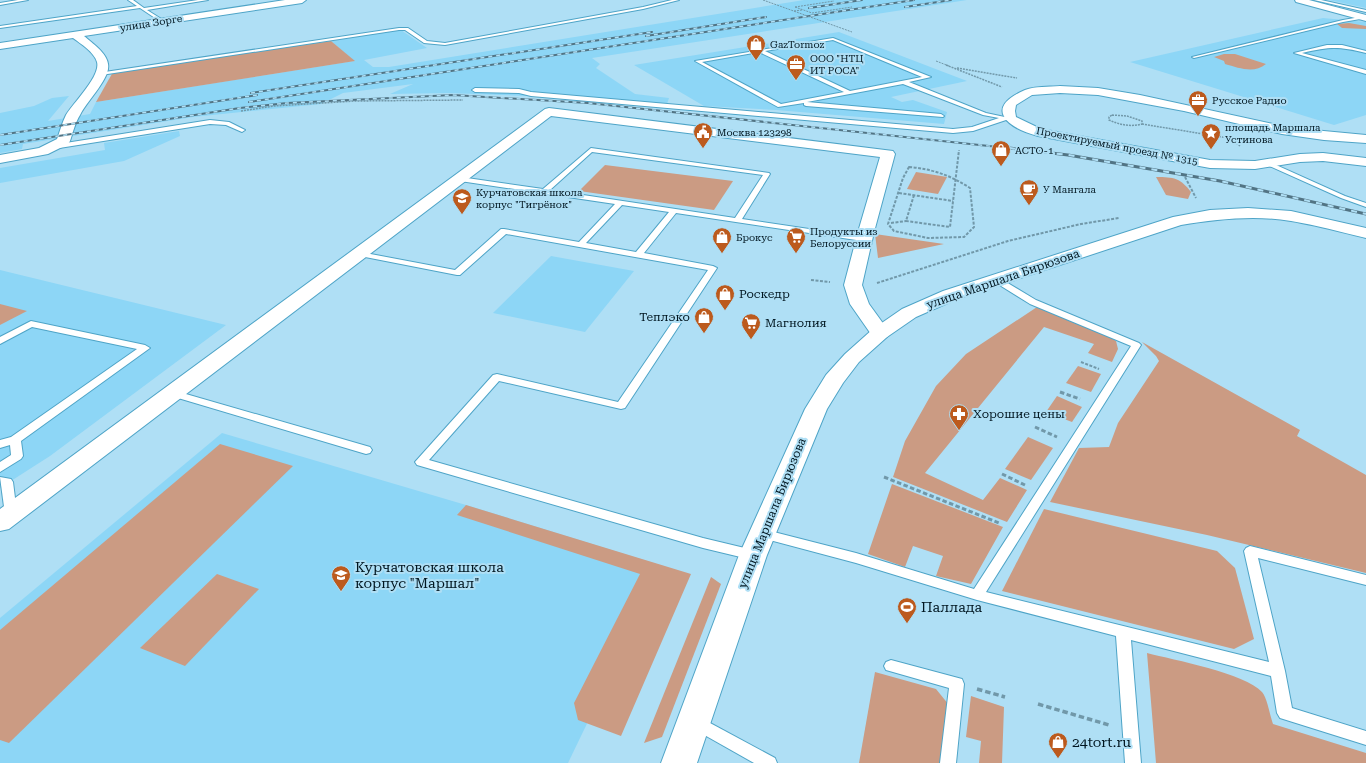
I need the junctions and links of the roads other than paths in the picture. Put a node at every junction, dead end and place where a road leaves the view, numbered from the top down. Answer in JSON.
{"nodes":[{"id":1,"x":26,"y":0,"type":"edge"},
{"id":2,"x":130,"y":0,"type":"edge"},
{"id":3,"x":206,"y":0,"type":"edge"},
{"id":4,"x":302,"y":0,"type":"edge"},
{"id":5,"x":677,"y":0,"type":"edge"},
{"id":6,"x":1298,"y":0,"type":"edge"},
{"id":7,"x":1316,"y":0,"type":"edge"},
{"id":8,"x":280,"y":1,"type":"edge"},
{"id":9,"x":0,"y":4,"type":"edge"},
{"id":10,"x":142,"y":8,"type":"junction"},
{"id":11,"x":1366,"y":11,"type":"edge"},
{"id":12,"x":1366,"y":18,"type":"edge"},
{"id":13,"x":160,"y":22,"type":"junction"},
{"id":14,"x":0,"y":27,"type":"edge"},
{"id":15,"x":76,"y":34,"type":"junction"},
{"id":16,"x":0,"y":46,"type":"edge"},
{"id":17,"x":760,"y":51,"type":"junction"},
{"id":18,"x":1366,"y":52,"type":"edge"},
{"id":19,"x":1194,"y":57,"type":"dead end"},
{"id":20,"x":1366,"y":72,"type":"edge"},
{"id":21,"x":101,"y":73,"type":"junction"},
{"id":22,"x":903,"y":82,"type":"junction"},
{"id":23,"x":475,"y":90,"type":"dead end"},
{"id":24,"x":849,"y":92,"type":"junction"},
{"id":25,"x":823,"y":97,"type":"junction"},
{"id":26,"x":792,"y":103,"type":"junction"},
{"id":27,"x":831,"y":106,"type":"junction"},
{"id":28,"x":941,"y":116,"type":"dead end"},
{"id":29,"x":1008,"y":118,"type":"junction"},
{"id":30,"x":242,"y":130,"type":"dead end"},
{"id":31,"x":1366,"y":139,"type":"edge"},
{"id":32,"x":53,"y":147,"type":"junction"},
{"id":33,"x":0,"y":159,"type":"edge"},
{"id":34,"x":1366,"y":162,"type":"edge"},
{"id":35,"x":1267,"y":163,"type":"junction"},
{"id":36,"x":460,"y":179,"type":"junction"},
{"id":37,"x":544,"y":192,"type":"junction"},
{"id":38,"x":620,"y":203,"type":"junction"},
{"id":39,"x":1366,"y":205,"type":"edge"},
{"id":40,"x":674,"y":211,"type":"junction"},
{"id":41,"x":737,"y":220,"type":"junction"},
{"id":42,"x":1366,"y":233,"type":"edge"},
{"id":43,"x":863,"y":239,"type":"junction"},
{"id":44,"x":580,"y":245,"type":"junction"},
{"id":45,"x":360,"y":254,"type":"junction"},
{"id":46,"x":638,"y":255,"type":"junction"},
{"id":47,"x":996,"y":279,"type":"junction"},
{"id":48,"x":880,"y":333,"type":"junction"},
{"id":49,"x":0,"y":341,"type":"edge"},
{"id":50,"x":172,"y":393,"type":"junction"},
{"id":51,"x":15,"y":440,"type":"junction"},
{"id":52,"x":0,"y":444,"type":"edge"},
{"id":53,"x":366,"y":450,"type":"dead end"},
{"id":54,"x":0,"y":468,"type":"edge"},
{"id":55,"x":0,"y":481,"type":"edge"},
{"id":56,"x":6,"y":518,"type":"edge"},
{"id":57,"x":757,"y":545,"type":"junction"},
{"id":58,"x":1366,"y":580,"type":"edge"},
{"id":59,"x":977,"y":595,"type":"junction"},
{"id":60,"x":1123,"y":632,"type":"junction"},
{"id":61,"x":892,"y":666,"type":"dead end"},
{"id":62,"x":1278,"y":671,"type":"junction"},
{"id":63,"x":694,"y":721,"type":"junction"},
{"id":64,"x":1366,"y":738,"type":"edge"},
{"id":65,"x":679,"y":763,"type":"edge"},
{"id":66,"x":769,"y":763,"type":"edge"},
{"id":67,"x":948,"y":763,"type":"edge"},
{"id":68,"x":1133,"y":763,"type":"edge"}],
"edges":[{"from":1,"to":9,"type":"lane"},
{"from":2,"to":10,"type":"lane"},
{"from":3,"to":10,"type":"lane"},
{"from":4,"to":8,"type":"street","name":"улица Зорге"},
{"from":5,"to":21,"type":"lane"},
{"from":6,"to":12,"type":"street"},
{"from":7,"to":11,"type":"lane"},
{"from":8,"to":13,"type":"street","name":"улица Зорге"},
{"from":10,"to":13,"type":"lane"},
{"from":10,"to":14,"type":"lane"},
{"from":12,"to":19,"type":"lane"},
{"from":13,"to":15,"type":"street","name":"улица Зорге"},
{"from":15,"to":16,"type":"street","name":"улица Зорге"},
{"from":15,"to":21,"type":"street"},
{"from":17,"to":22,"type":"lane"},
{"from":17,"to":24,"type":"lane"},
{"from":17,"to":26,"type":"lane"},
{"from":18,"to":20,"type":"lane"},
{"from":21,"to":32,"type":"street"},
{"from":22,"to":24,"type":"lane"},
{"from":22,"to":29,"type":"lane"},
{"from":23,"to":29,"type":"lane"},
{"from":24,"to":25,"type":"lane"},
{"from":25,"to":26,"type":"lane"},
{"from":25,"to":27,"type":"lane"},
{"from":26,"to":27,"type":"lane"},
{"from":27,"to":28,"type":"lane"},
{"from":29,"to":31,"type":"street"},
{"from":29,"to":35,"type":"street","name":"Проектируемый проезд № 1315"},
{"from":30,"to":32,"type":"lane"},
{"from":32,"to":33,"type":"street"},
{"from":34,"to":35,"type":"street","name":"Проектируемый проезд № 1315"},
{"from":35,"to":39,"type":"lane"},
{"from":36,"to":37,"type":"lane"},
{"from":36,"to":43,"type":"street"},
{"from":36,"to":45,"type":"street"},
{"from":37,"to":38,"type":"lane"},
{"from":37,"to":41,"type":"lane"},
{"from":38,"to":40,"type":"lane"},
{"from":38,"to":44,"type":"lane"},
{"from":40,"to":41,"type":"lane"},
{"from":40,"to":46,"type":"lane"},
{"from":41,"to":43,"type":"lane"},
{"from":42,"to":47,"type":"street","name":"улица Маршала Бирюзова"},
{"from":43,"to":48,"type":"street"},
{"from":44,"to":45,"type":"lane"},
{"from":44,"to":46,"type":"lane"},
{"from":45,"to":50,"type":"street"},
{"from":46,"to":57,"type":"lane"},
{"from":47,"to":48,"type":"street","name":"улица Маршала Бирюзова"},
{"from":47,"to":59,"type":"lane"},
{"from":48,"to":57,"type":"street","name":"улица Маршала Бирюзова"},
{"from":49,"to":51,"type":"lane"},
{"from":50,"to":53,"type":"lane"},
{"from":50,"to":56,"type":"street"},
{"from":51,"to":52,"type":"lane"},
{"from":51,"to":54,"type":"lane"},
{"from":55,"to":56,"type":"lane"},
{"from":57,"to":59,"type":"lane"},
{"from":57,"to":63,"type":"street","name":"улица Маршала Бирюзова"},
{"from":58,"to":62,"type":"lane"},
{"from":59,"to":60,"type":"lane"},
{"from":60,"to":62,"type":"lane"},
{"from":60,"to":68,"type":"lane"},
{"from":61,"to":67,"type":"lane"},
{"from":62,"to":64,"type":"lane"},
{"from":63,"to":65,"type":"street","name":"улица Маршала Бирюзова"},
{"from":63,"to":66,"type":"lane"}]}
